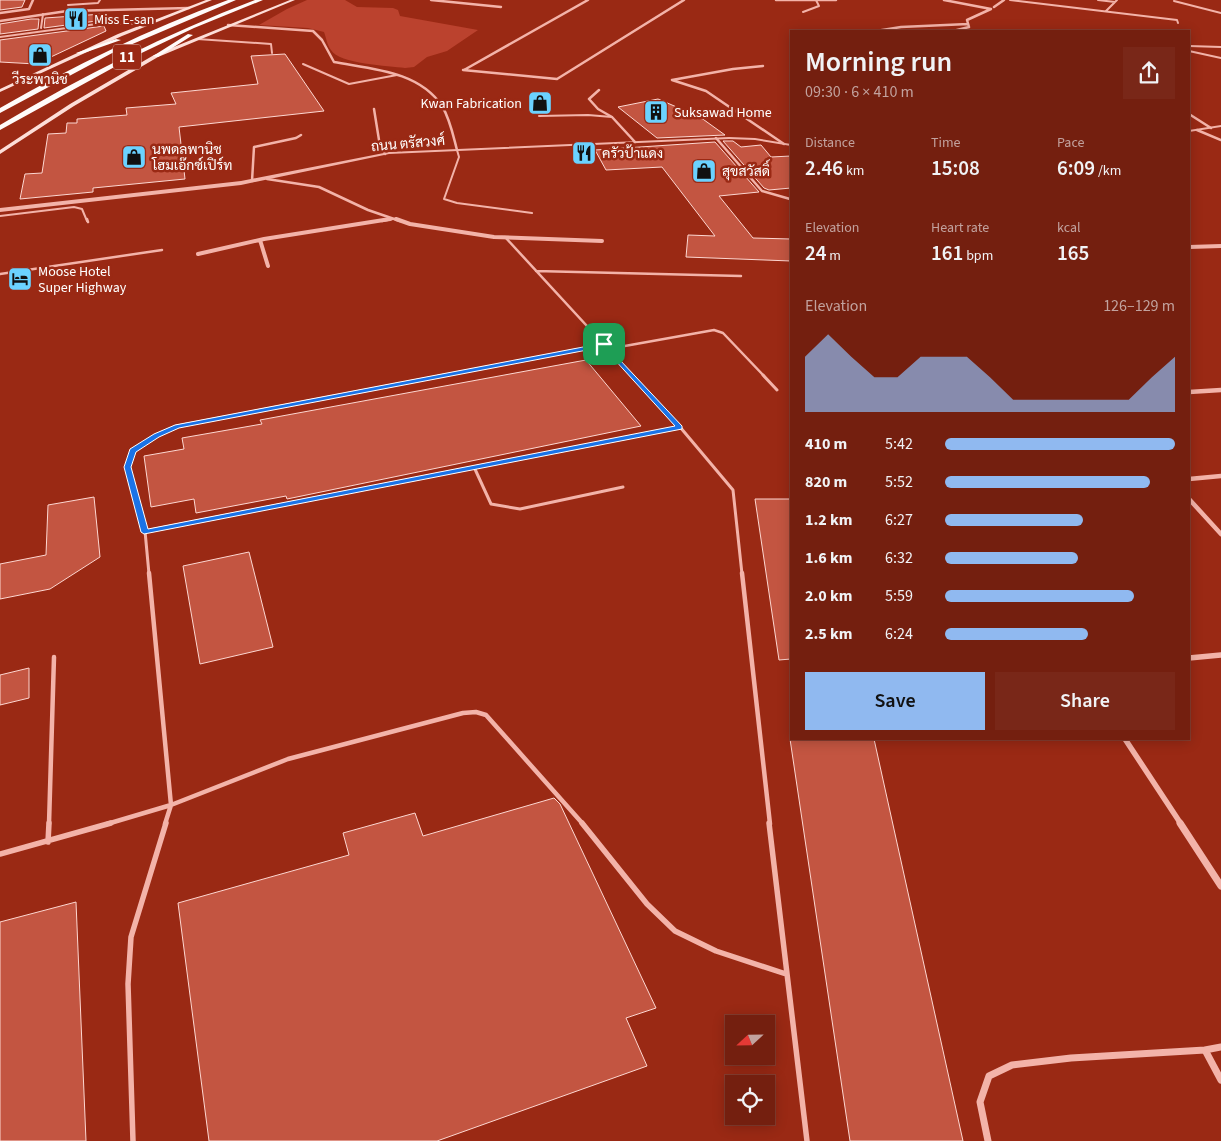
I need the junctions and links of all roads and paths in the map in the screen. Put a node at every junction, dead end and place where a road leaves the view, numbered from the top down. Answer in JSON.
{"nodes":[{"id":1,"x":33,"y":0,"type":"edge"},
{"id":2,"x":68,"y":0,"type":"edge"},
{"id":3,"x":100,"y":0,"type":"edge"},
{"id":4,"x":210,"y":0,"type":"edge"},
{"id":5,"x":234,"y":0,"type":"edge"},
{"id":6,"x":260,"y":0,"type":"edge"},
{"id":7,"x":293,"y":0,"type":"edge"},
{"id":8,"x":431,"y":0,"type":"edge"},
{"id":9,"x":588,"y":0,"type":"edge"},
{"id":10,"x":684,"y":0,"type":"edge"},
{"id":11,"x":776,"y":0,"type":"edge"},
{"id":12,"x":816,"y":0,"type":"edge"},
{"id":13,"x":836,"y":0,"type":"edge"},
{"id":14,"x":944,"y":0,"type":"edge"},
{"id":15,"x":1004,"y":0,"type":"edge"},
{"id":16,"x":1010,"y":0,"type":"edge"},
{"id":17,"x":1098,"y":0,"type":"edge"},
{"id":18,"x":1116,"y":1,"type":"edge"},
{"id":19,"x":1174,"y":1,"type":"dead end"},
{"id":20,"x":68,"y":5,"type":"junction"},
{"id":21,"x":501,"y":7,"type":"dead end"},
{"id":22,"x":994,"y":7,"type":"dead end"},
{"id":23,"x":189,"y":8,"type":"junction"},
{"id":24,"x":66,"y":11,"type":"junction"},
{"id":25,"x":1106,"y":11,"type":"junction"},
{"id":26,"x":803,"y":12,"type":"dead end"},
{"id":27,"x":0,"y":13,"type":"edge"},
{"id":28,"x":1221,"y":13,"type":"edge"},
{"id":29,"x":43,"y":14,"type":"junction"},
{"id":30,"x":222,"y":14,"type":"junction"},
{"id":31,"x":190,"y":16,"type":"junction"},
{"id":32,"x":0,"y":21,"type":"edge"},
{"id":33,"x":1178,"y":23,"type":"dead end"},
{"id":34,"x":146,"y":24,"type":"junction"},
{"id":35,"x":968,"y":24,"type":"junction"},
{"id":36,"x":228,"y":25,"type":"junction"},
{"id":37,"x":40,"y":28,"type":"dead end"},
{"id":38,"x":882,"y":30,"type":"edge"},
{"id":39,"x":957,"y":30,"type":"edge"},
{"id":40,"x":0,"y":37,"type":"edge"},
{"id":41,"x":197,"y":39,"type":"junction"},
{"id":42,"x":1190,"y":46,"type":"edge"},
{"id":43,"x":1221,"y":47,"type":"edge"},
{"id":44,"x":1190,"y":51,"type":"edge"},
{"id":45,"x":79,"y":53,"type":"junction"},
{"id":46,"x":272,"y":53,"type":"dead end"},
{"id":47,"x":156,"y":56,"type":"junction"},
{"id":48,"x":1221,"y":58,"type":"edge"},
{"id":49,"x":303,"y":64,"type":"dead end"},
{"id":50,"x":763,"y":66,"type":"dead end"},
{"id":51,"x":397,"y":75,"type":"junction"},
{"id":52,"x":2,"y":89,"type":"edge"},
{"id":53,"x":598,"y":90,"type":"dead end"},
{"id":54,"x":374,"y":109,"type":"dead end"},
{"id":55,"x":0,"y":111,"type":"edge"},
{"id":56,"x":1190,"y":115,"type":"edge"},
{"id":57,"x":539,"y":116,"type":"dead end"},
{"id":58,"x":612,"y":117,"type":"junction"},
{"id":59,"x":1221,"y":126,"type":"edge"},
{"id":60,"x":0,"y":128,"type":"edge"},
{"id":61,"x":1211,"y":128,"type":"junction"},
{"id":62,"x":1197,"y":130,"type":"junction"},
{"id":63,"x":1190,"y":131,"type":"edge"},
{"id":64,"x":300,"y":135,"type":"dead end"},
{"id":65,"x":716,"y":138,"type":"junction"},
{"id":66,"x":1221,"y":140,"type":"edge"},
{"id":67,"x":635,"y":142,"type":"junction"},
{"id":68,"x":784,"y":144,"type":"junction"},
{"id":69,"x":790,"y":145,"type":"edge"},
{"id":70,"x":457,"y":150,"type":"junction"},
{"id":71,"x":0,"y":152,"type":"edge"},
{"id":72,"x":385,"y":154,"type":"junction"},
{"id":73,"x":267,"y":179,"type":"junction"},
{"id":74,"x":252,"y":181,"type":"junction"},
{"id":75,"x":790,"y":200,"type":"edge"},
{"id":76,"x":0,"y":210,"type":"edge"},
{"id":77,"x":532,"y":214,"type":"dead end"},
{"id":78,"x":0,"y":216,"type":"edge"},
{"id":79,"x":393,"y":219,"type":"junction"},
{"id":80,"x":88,"y":222,"type":"dead end"},
{"id":81,"x":505,"y":237,"type":"junction"},
{"id":82,"x":260,"y":240,"type":"junction"},
{"id":83,"x":602,"y":241,"type":"dead end"},
{"id":84,"x":1221,"y":246,"type":"edge"},
{"id":85,"x":1190,"y":247,"type":"edge"},
{"id":86,"x":162,"y":250,"type":"dead end"},
{"id":87,"x":198,"y":254,"type":"dead end"},
{"id":88,"x":268,"y":266,"type":"dead end"},
{"id":89,"x":536,"y":271,"type":"junction"},
{"id":90,"x":0,"y":274,"type":"edge"},
{"id":91,"x":741,"y":276,"type":"dead end"},
{"id":92,"x":604,"y":344,"type":"junction"},
{"id":93,"x":608,"y":349,"type":"junction"},
{"id":94,"x":777,"y":390,"type":"dead end"},
{"id":95,"x":1221,"y":390,"type":"edge"},
{"id":96,"x":1190,"y":392,"type":"edge"},
{"id":97,"x":680,"y":427,"type":"junction"},
{"id":98,"x":474,"y":467,"type":"junction"},
{"id":99,"x":1221,"y":476,"type":"edge"},
{"id":100,"x":1190,"y":478,"type":"edge"},
{"id":101,"x":623,"y":487,"type":"dead end"},
{"id":102,"x":1190,"y":500,"type":"edge"},
{"id":103,"x":144,"y":532,"type":"junction"},
{"id":104,"x":1221,"y":534,"type":"edge"},
{"id":105,"x":1221,"y":655,"type":"edge"},
{"id":106,"x":54,"y":657,"type":"dead end"},
{"id":107,"x":1190,"y":658,"type":"edge"},
{"id":108,"x":1126,"y":740,"type":"edge"},
{"id":109,"x":171,"y":805,"type":"junction"},
{"id":110,"x":48,"y":842,"type":"junction"},
{"id":111,"x":0,"y":854,"type":"edge"},
{"id":112,"x":1221,"y":886,"type":"edge"},
{"id":113,"x":786,"y":974,"type":"junction"},
{"id":114,"x":1221,"y":1047,"type":"edge"},
{"id":115,"x":1205,"y":1050,"type":"junction"},
{"id":116,"x":1221,"y":1080,"type":"edge"},
{"id":117,"x":133,"y":1141,"type":"edge"},
{"id":118,"x":807,"y":1141,"type":"edge"},
{"id":119,"x":988,"y":1141,"type":"edge"}],
"edges":[{"from":1,"to":27,"type":"street"},
{"from":2,"to":20,"type":"lane"},
{"from":3,"to":20,"type":"lane"},
{"from":4,"to":23,"type":"main road"},
{"from":5,"to":31,"type":"highway","number":"11"},
{"from":6,"to":30,"type":"highway","number":"11"},
{"from":7,"to":36,"type":"main road"},
{"from":8,"to":21,"type":"street"},
{"from":9,"to":10,"type":"street"},
{"from":11,"to":12,"type":"street"},
{"from":12,"to":13,"type":"street"},
{"from":12,"to":26,"type":"lane"},
{"from":14,"to":35,"type":"street"},
{"from":15,"to":22,"type":"street"},
{"from":16,"to":25,"type":"lane"},
{"from":17,"to":18,"type":"lane"},
{"from":18,"to":25,"type":"lane"},
{"from":19,"to":28,"type":"lane"},
{"from":20,"to":24,"type":"lane"},
{"from":23,"to":24,"type":"street"},
{"from":23,"to":34,"type":"main road"},
{"from":24,"to":29,"type":"street"},
{"from":25,"to":33,"type":"lane"},
{"from":29,"to":32,"type":"street"},
{"from":29,"to":37,"type":"lane"},
{"from":30,"to":47,"type":"highway"},
{"from":30,"to":60,"type":"highway","number":"11"},
{"from":31,"to":45,"type":"highway"},
{"from":31,"to":55,"type":"highway","number":"11"},
{"from":34,"to":40,"type":"lane"},
{"from":34,"to":45,"type":"main road"},
{"from":35,"to":38,"type":"street"},
{"from":35,"to":39,"type":"street"},
{"from":36,"to":41,"type":"main road"},
{"from":36,"to":51,"type":"street"},
{"from":41,"to":46,"type":"lane"},
{"from":41,"to":47,"type":"main road"},
{"from":42,"to":43,"type":"lane"},
{"from":44,"to":48,"type":"lane"},
{"from":45,"to":52,"type":"main road"},
{"from":47,"to":71,"type":"main road"},
{"from":49,"to":51,"type":"lane"},
{"from":50,"to":68,"type":"street"},
{"from":51,"to":70,"type":"street"},
{"from":53,"to":58,"type":"street"},
{"from":54,"to":72,"type":"street"},
{"from":56,"to":61,"type":"street"},
{"from":57,"to":58,"type":"lane"},
{"from":58,"to":67,"type":"street"},
{"from":59,"to":61,"type":"street"},
{"from":61,"to":62,"type":"street"},
{"from":62,"to":63,"type":"street"},
{"from":62,"to":66,"type":"street"},
{"from":64,"to":74,"type":"street"},
{"from":65,"to":67,"type":"street","name":"ถนน ตรัสวงศ์"},
{"from":65,"to":68,"type":"street","name":"ถนน ตรัสวงศ์"},
{"from":65,"to":75,"type":"street"},
{"from":67,"to":70,"type":"street","name":"ถนน ตรัสวงศ์"},
{"from":68,"to":69,"type":"street","name":"ถนน ตรัสวงศ์"},
{"from":70,"to":72,"type":"street","name":"ถนน ตรัสวงศ์"},
{"from":70,"to":77,"type":"lane"},
{"from":72,"to":73,"type":"street","name":"ถนน ตรัสวงศ์"},
{"from":73,"to":74,"type":"street","name":"ถนน ตรัสวงศ์"},
{"from":73,"to":79,"type":"street"},
{"from":74,"to":76,"type":"street","name":"ถนน ตรัสวงศ์"},
{"from":78,"to":80,"type":"lane"},
{"from":79,"to":81,"type":"street"},
{"from":79,"to":82,"type":"street"},
{"from":81,"to":83,"type":"street"},
{"from":81,"to":89,"type":"lane"},
{"from":82,"to":87,"type":"street"},
{"from":82,"to":88,"type":"street"},
{"from":84,"to":85,"type":"street"},
{"from":86,"to":90,"type":"lane"},
{"from":89,"to":91,"type":"lane"},
{"from":89,"to":92,"type":"lane"},
{"from":92,"to":93,"type":"lane"},
{"from":92,"to":103,"type":"lane"},
{"from":93,"to":94,"type":"lane"},
{"from":93,"to":97,"type":"lane"},
{"from":95,"to":96,"type":"street"},
{"from":97,"to":98,"type":"lane"},
{"from":97,"to":113,"type":"lane"},
{"from":98,"to":101,"type":"lane"},
{"from":98,"to":103,"type":"lane"},
{"from":99,"to":100,"type":"street"},
{"from":102,"to":104,"type":"street"},
{"from":103,"to":109,"type":"lane"},
{"from":105,"to":107,"type":"street"},
{"from":106,"to":110,"type":"lane"},
{"from":108,"to":112,"type":"street"},
{"from":109,"to":110,"type":"lane"},
{"from":109,"to":113,"type":"lane"},
{"from":109,"to":117,"type":"lane"},
{"from":110,"to":111,"type":"lane"},
{"from":113,"to":118,"type":"lane"},
{"from":114,"to":115,"type":"street"},
{"from":115,"to":116,"type":"street"},
{"from":115,"to":119,"type":"street"}]}
